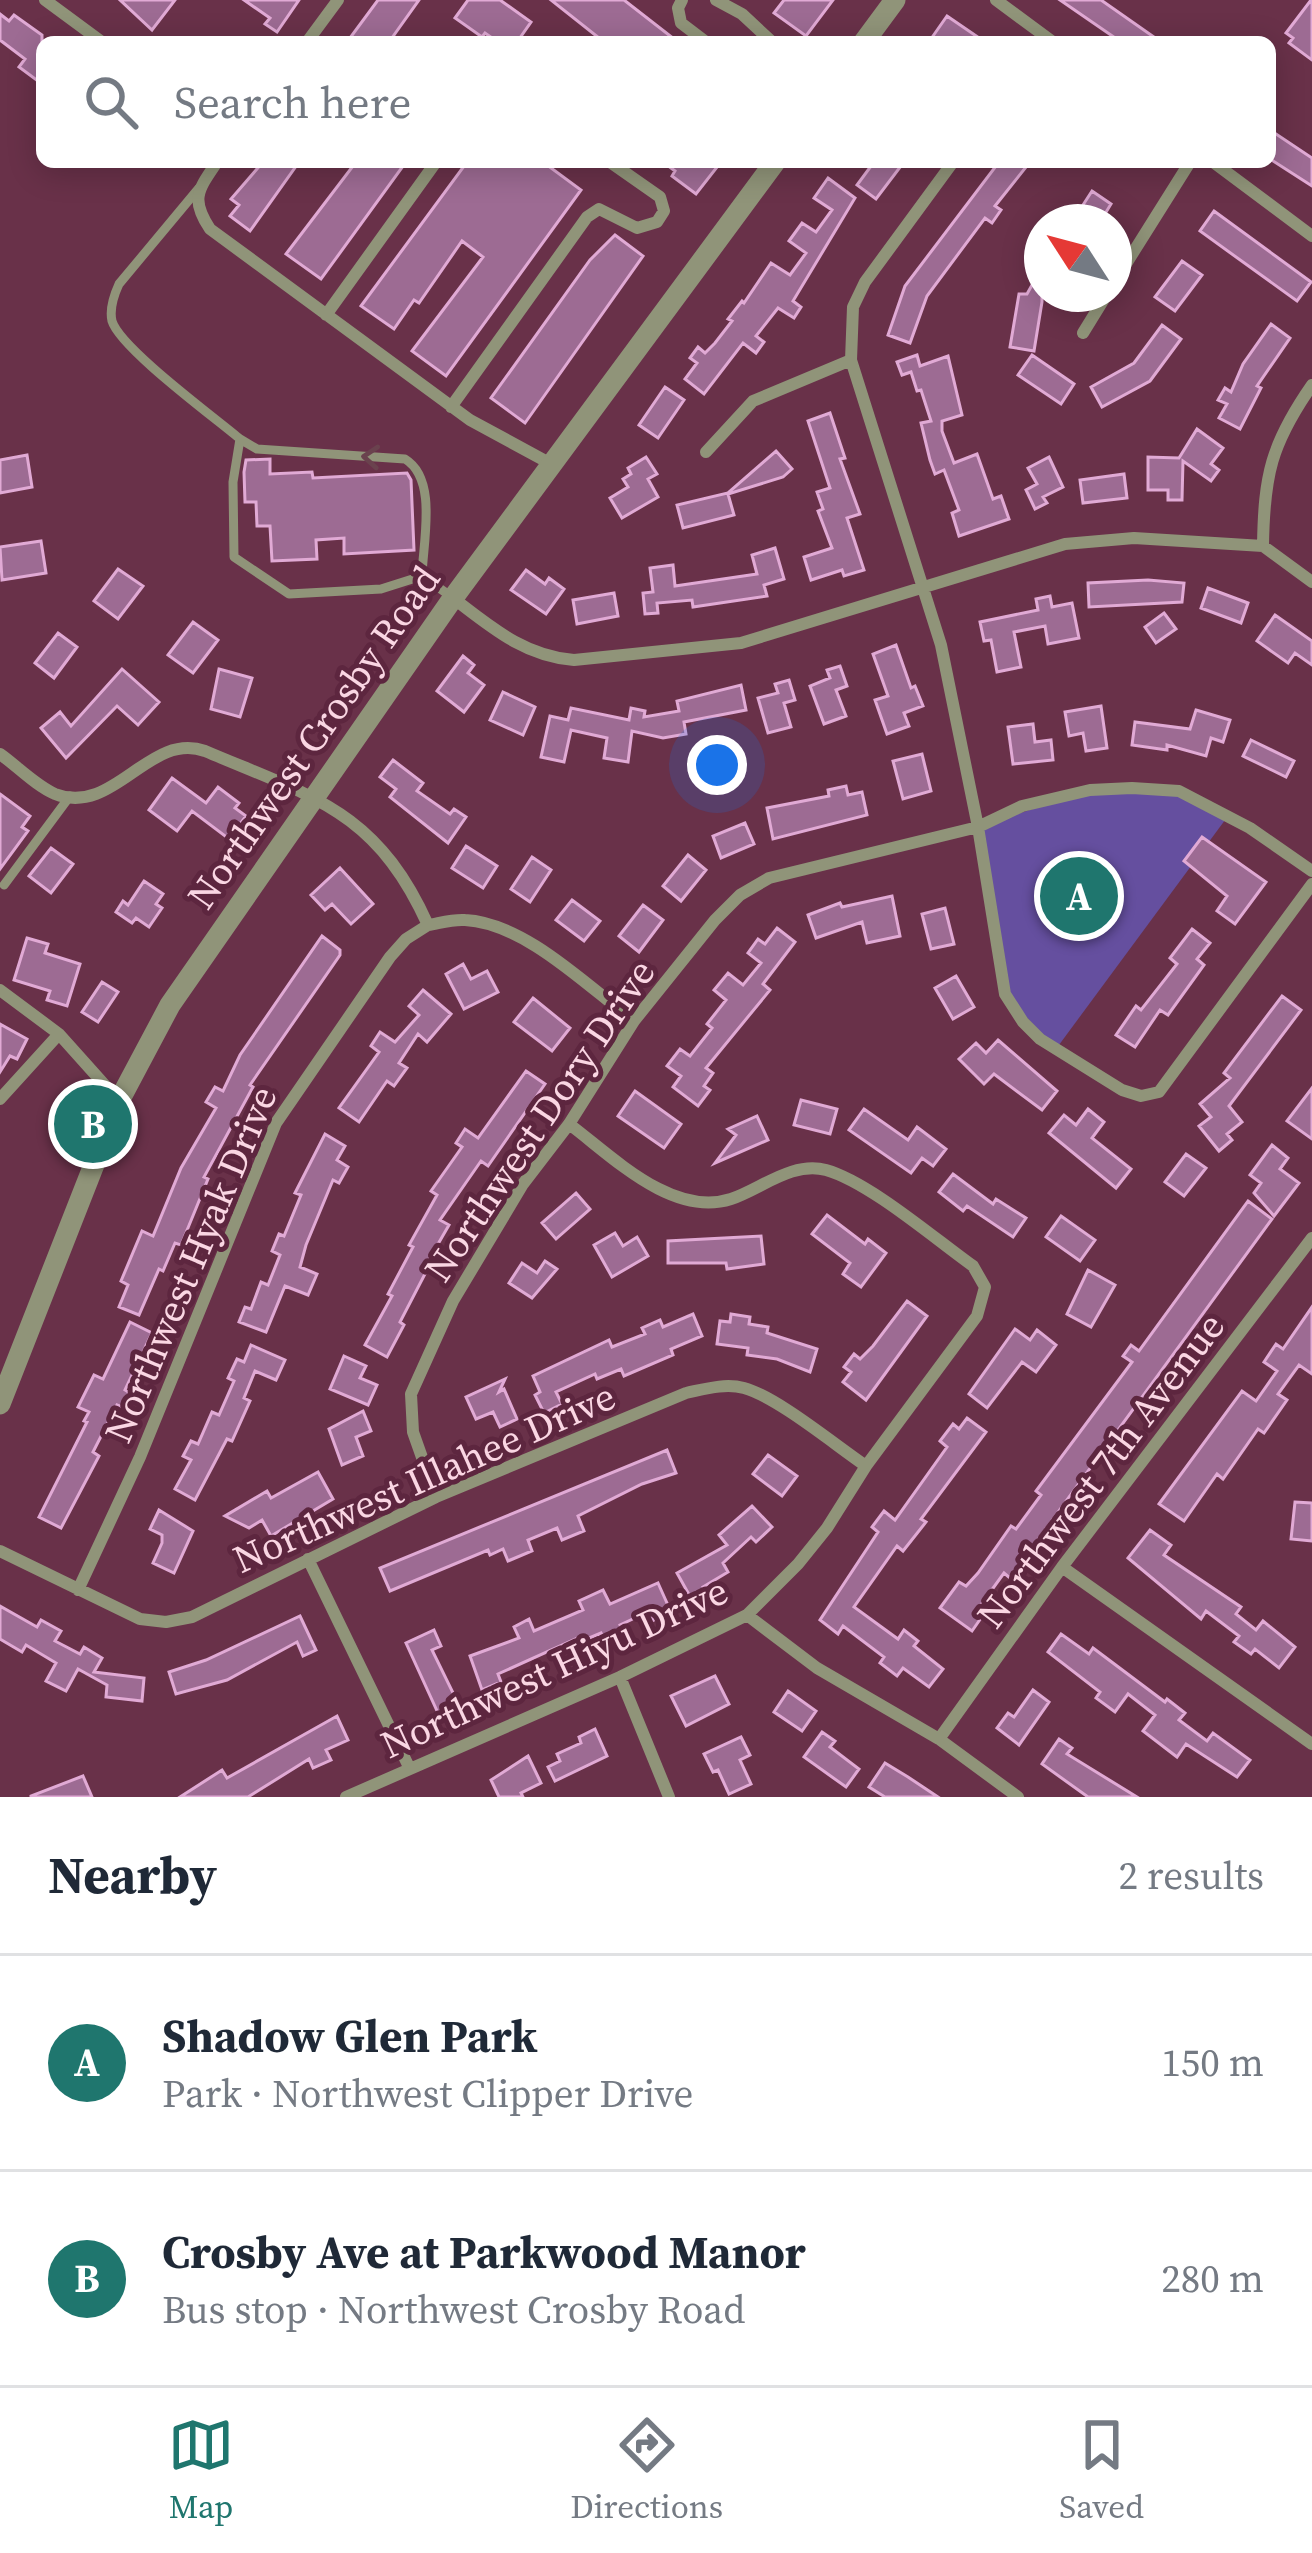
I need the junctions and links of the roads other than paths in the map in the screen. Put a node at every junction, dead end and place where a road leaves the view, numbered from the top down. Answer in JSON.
{"nodes":[{"id":1,"x":45,"y":0,"type":"edge"},
{"id":2,"x":338,"y":0,"type":"edge"},
{"id":3,"x":682,"y":0,"type":"edge"},
{"id":4,"x":716,"y":0,"type":"edge"},
{"id":5,"x":752,"y":0,"type":"edge"},
{"id":6,"x":895,"y":0,"type":"edge"},
{"id":7,"x":996,"y":0,"type":"edge"},
{"id":8,"x":742,"y":14,"type":"junction"},
{"id":9,"x":94,"y":36,"type":"edge"},
{"id":10,"x":311,"y":36,"type":"edge"},
{"id":11,"x":698,"y":36,"type":"edge"},
{"id":12,"x":766,"y":36,"type":"edge"},
{"id":13,"x":868,"y":36,"type":"edge"},
{"id":14,"x":1041,"y":36,"type":"edge"},
{"id":15,"x":214,"y":168,"type":"edge"},
{"id":16,"x":432,"y":168,"type":"edge"},
{"id":17,"x":619,"y":168,"type":"edge"},
{"id":18,"x":772,"y":168,"type":"edge"},
{"id":19,"x":949,"y":168,"type":"edge"},
{"id":20,"x":1186,"y":168,"type":"edge"},
{"id":21,"x":1221,"y":168,"type":"edge"},
{"id":22,"x":200,"y":188,"type":"junction"},
{"id":23,"x":1312,"y":236,"type":"edge"},
{"id":24,"x":1132,"y":254,"type":"edge"},
{"id":25,"x":1096,"y":312,"type":"edge"},
{"id":26,"x":326,"y":315,"type":"junction"},
{"id":27,"x":1083,"y":333,"type":"dead end"},
{"id":28,"x":851,"y":360,"type":"junction"},
{"id":29,"x":1312,"y":385,"type":"edge"},
{"id":30,"x":451,"y":407,"type":"junction"},
{"id":31,"x":240,"y":439,"type":"junction"},
{"id":32,"x":706,"y":452,"type":"dead end"},
{"id":33,"x":553,"y":465,"type":"junction"},
{"id":34,"x":1263,"y":546,"type":"junction"},
{"id":35,"x":422,"y":575,"type":"junction"},
{"id":36,"x":1312,"y":581,"type":"edge"},
{"id":37,"x":924,"y":585,"type":"junction"},
{"id":38,"x":453,"y":598,"type":"junction"},
{"id":39,"x":0,"y":754,"type":"edge"},
{"id":40,"x":70,"y":796,"type":"junction"},
{"id":41,"x":314,"y":798,"type":"junction"},
{"id":42,"x":978,"y":826,"type":"junction"},
{"id":43,"x":1312,"y":871,"type":"edge"},
{"id":44,"x":1312,"y":884,"type":"edge"},
{"id":45,"x":4,"y":885,"type":"dead end"},
{"id":46,"x":428,"y":925,"type":"junction"},
{"id":47,"x":0,"y":990,"type":"edge"},
{"id":48,"x":634,"y":1021,"type":"junction"},
{"id":49,"x":59,"y":1034,"type":"junction"},
{"id":50,"x":0,"y":1099,"type":"edge"},
{"id":51,"x":119,"y":1100,"type":"junction"},
{"id":52,"x":568,"y":1124,"type":"junction"},
{"id":53,"x":1312,"y":1238,"type":"edge"},
{"id":54,"x":0,"y":1403,"type":"edge"},
{"id":55,"x":866,"y":1466,"type":"junction"},
{"id":56,"x":436,"y":1497,"type":"junction"},
{"id":57,"x":0,"y":1551,"type":"edge"},
{"id":58,"x":308,"y":1559,"type":"junction"},
{"id":59,"x":1062,"y":1568,"type":"junction"},
{"id":60,"x":78,"y":1590,"type":"junction"},
{"id":61,"x":747,"y":1615,"type":"junction"},
{"id":62,"x":620,"y":1677,"type":"junction"},
{"id":63,"x":939,"y":1739,"type":"junction"},
{"id":64,"x":1312,"y":1744,"type":"edge"},
{"id":65,"x":409,"y":1767,"type":"junction"},
{"id":66,"x":346,"y":1797,"type":"edge"},
{"id":67,"x":669,"y":1797,"type":"edge"},
{"id":68,"x":1018,"y":1797,"type":"edge"}],
"edges":[{"from":1,"to":9,"type":"street"},
{"from":2,"to":10,"type":"street"},
{"from":3,"to":11,"type":"street"},
{"from":4,"to":8,"type":"street"},
{"from":5,"to":8,"type":"street"},
{"from":6,"to":13,"type":"street"},
{"from":7,"to":14,"type":"street"},
{"from":8,"to":12,"type":"street"},
{"from":15,"to":22,"type":"street"},
{"from":16,"to":26,"type":"street"},
{"from":17,"to":30,"type":"street"},
{"from":18,"to":33,"type":"street","name":"Northwest Crosby Road"},
{"from":19,"to":28,"type":"street"},
{"from":20,"to":24,"type":"street"},
{"from":21,"to":23,"type":"street"},
{"from":22,"to":26,"type":"street"},
{"from":22,"to":31,"type":"lane"},
{"from":25,"to":27,"type":"street"},
{"from":26,"to":30,"type":"street"},
{"from":28,"to":32,"type":"street"},
{"from":28,"to":37,"type":"street"},
{"from":29,"to":34,"type":"street"},
{"from":30,"to":33,"type":"street"},
{"from":35,"to":31,"type":"lane","one_way":true},
{"from":31,"to":35,"type":"lane"},
{"from":33,"to":38,"type":"street","name":"Northwest Crosby Road"},
{"from":34,"to":36,"type":"street"},
{"from":34,"to":37,"type":"street"},
{"from":35,"to":38,"type":"lane"},
{"from":37,"to":38,"type":"street"},
{"from":37,"to":42,"type":"street"},
{"from":38,"to":41,"type":"street","name":"Northwest Crosby Road"},
{"from":39,"to":40,"type":"street"},
{"from":40,"to":41,"type":"street"},
{"from":40,"to":45,"type":"lane"},
{"from":41,"to":46,"type":"street"},
{"from":41,"to":51,"type":"street","name":"Northwest Crosby Road"},
{"from":42,"to":43,"type":"street","name":"Northwest Dory Drive"},
{"from":42,"to":44,"type":"street"},
{"from":42,"to":48,"type":"street","name":"Northwest Dory Drive"},
{"from":46,"to":48,"type":"street"},
{"from":46,"to":60,"type":"street","name":"Northwest Hyak Drive"},
{"from":47,"to":49,"type":"street"},
{"from":48,"to":52,"type":"street","name":"Northwest Dory Drive"},
{"from":49,"to":50,"type":"street"},
{"from":49,"to":51,"type":"street"},
{"from":51,"to":54,"type":"street","name":"Northwest Crosby Road"},
{"from":52,"to":55,"type":"street","name":"Northwest Hiyu Drive"},
{"from":52,"to":56,"type":"street","name":"Northwest Dory Drive"},
{"from":53,"to":59,"type":"street","name":"Northwest 7th Avenue"},
{"from":55,"to":56,"type":"street","name":"Northwest Illahee Drive"},
{"from":55,"to":61,"type":"street","name":"Northwest Hiyu Drive"},
{"from":56,"to":58,"type":"street","name":"Northwest Illahee Drive"},
{"from":57,"to":60,"type":"street","name":"Northwest Illahee Drive"},
{"from":58,"to":60,"type":"street","name":"Northwest Illahee Drive"},
{"from":58,"to":65,"type":"street"},
{"from":59,"to":63,"type":"street","name":"Northwest 7th Avenue"},
{"from":59,"to":64,"type":"street"},
{"from":61,"to":62,"type":"street","name":"Northwest Hiyu Drive"},
{"from":61,"to":63,"type":"street"},
{"from":62,"to":65,"type":"street","name":"Northwest Hiyu Drive"},
{"from":62,"to":67,"type":"street"},
{"from":63,"to":68,"type":"street"},
{"from":65,"to":66,"type":"street","name":"Northwest Hiyu Drive"}]}
